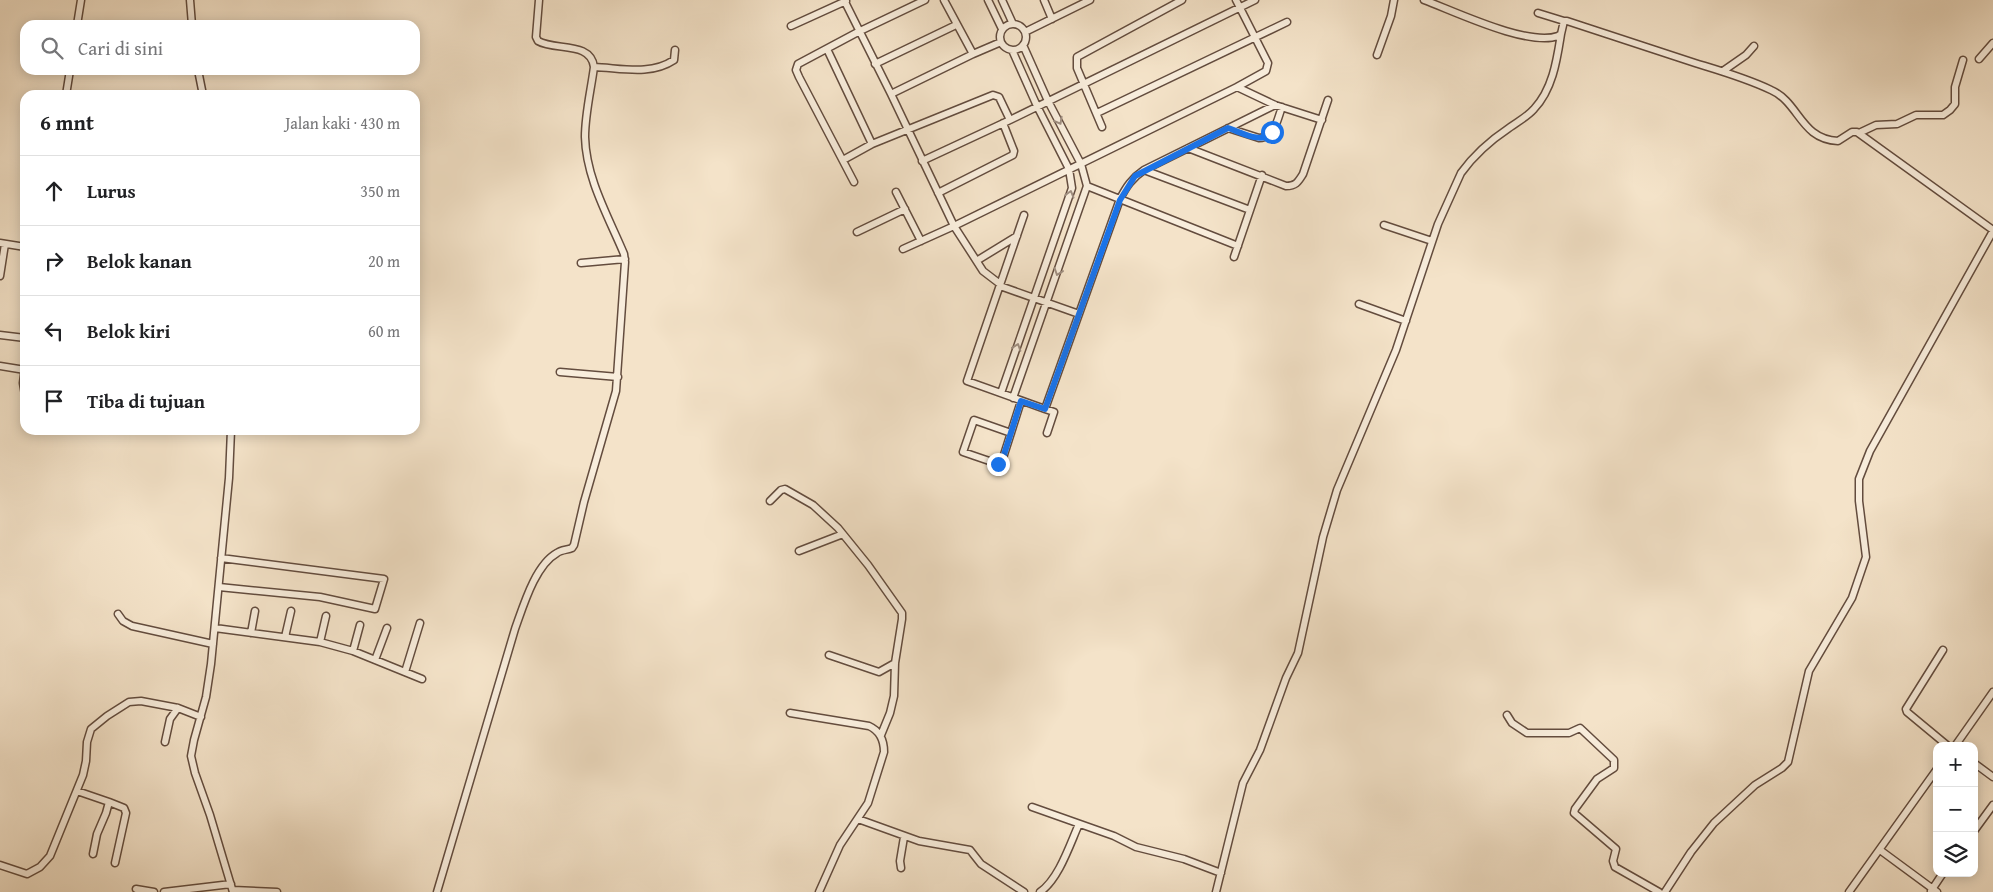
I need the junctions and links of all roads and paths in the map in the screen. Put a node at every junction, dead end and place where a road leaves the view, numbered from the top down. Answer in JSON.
{"nodes":[{"id":1,"x":80,"y":0,"type":"edge"},
{"id":2,"x":190,"y":0,"type":"edge"},
{"id":3,"x":539,"y":0,"type":"edge"},
{"id":4,"x":925,"y":0,"type":"edge"},
{"id":5,"x":944,"y":0,"type":"edge"},
{"id":6,"x":988,"y":0,"type":"edge"},
{"id":7,"x":1002,"y":0,"type":"edge"},
{"id":8,"x":1044,"y":0,"type":"edge"},
{"id":9,"x":1090,"y":0,"type":"edge"},
{"id":10,"x":1182,"y":0,"type":"edge"},
{"id":11,"x":1236,"y":0,"type":"edge"},
{"id":12,"x":1255,"y":0,"type":"edge"},
{"id":13,"x":1394,"y":0,"type":"edge"},
{"id":14,"x":1424,"y":0,"type":"edge"},
{"id":15,"x":845,"y":1,"type":"edge"},
{"id":16,"x":1240,"y":8,"type":"junction"},
{"id":17,"x":1538,"y":13,"type":"dead end"},
{"id":18,"x":1052,"y":19,"type":"junction"},
{"id":19,"x":78,"y":20,"type":"edge"},
{"id":20,"x":192,"y":20,"type":"edge"},
{"id":21,"x":1564,"y":21,"type":"junction"},
{"id":22,"x":1287,"y":22,"type":"dead end"},
{"id":23,"x":1014,"y":24,"type":"junction"},
{"id":24,"x":956,"y":25,"type":"junction"},
{"id":25,"x":791,"y":26,"type":"dead end"},
{"id":26,"x":1002,"y":29,"type":"junction"},
{"id":27,"x":858,"y":32,"type":"junction"},
{"id":28,"x":1025,"y":32,"type":"junction"},
{"id":29,"x":1561,"y":34,"type":"junction"},
{"id":30,"x":1256,"y":37,"type":"junction"},
{"id":31,"x":1001,"y":42,"type":"junction"},
{"id":32,"x":1993,"y":44,"type":"edge"},
{"id":33,"x":1023,"y":45,"type":"junction"},
{"id":34,"x":1754,"y":46,"type":"dead end"},
{"id":35,"x":827,"y":49,"type":"junction"},
{"id":36,"x":675,"y":50,"type":"dead end"},
{"id":37,"x":1012,"y":50,"type":"junction"},
{"id":38,"x":972,"y":54,"type":"junction"},
{"id":39,"x":1377,"y":55,"type":"dead end"},
{"id":40,"x":1979,"y":59,"type":"dead end"},
{"id":41,"x":1963,"y":60,"type":"dead end"},
{"id":42,"x":875,"y":64,"type":"junction"},
{"id":43,"x":594,"y":67,"type":"junction"},
{"id":44,"x":1723,"y":71,"type":"junction"},
{"id":45,"x":69,"y":75,"type":"edge"},
{"id":46,"x":199,"y":75,"type":"edge"},
{"id":47,"x":1084,"y":83,"type":"junction"},
{"id":48,"x":1237,"y":87,"type":"junction"},
{"id":49,"x":67,"y":90,"type":"edge"},
{"id":50,"x":203,"y":90,"type":"edge"},
{"id":51,"x":891,"y":94,"type":"junction"},
{"id":52,"x":1048,"y":100,"type":"junction"},
{"id":53,"x":1328,"y":100,"type":"dead end"},
{"id":54,"x":1037,"y":106,"type":"junction"},
{"id":55,"x":1278,"y":106,"type":"junction"},
{"id":56,"x":1097,"y":113,"type":"junction"},
{"id":57,"x":1322,"y":120,"type":"junction"},
{"id":58,"x":1006,"y":122,"type":"junction"},
{"id":59,"x":1102,"y":127,"type":"dead end"},
{"id":60,"x":1228,"y":128,"type":"junction"},
{"id":61,"x":908,"y":130,"type":"junction"},
{"id":62,"x":1859,"y":133,"type":"junction"},
{"id":63,"x":872,"y":144,"type":"junction"},
{"id":64,"x":1188,"y":148,"type":"junction"},
{"id":65,"x":843,"y":160,"type":"junction"},
{"id":66,"x":922,"y":161,"type":"junction"},
{"id":67,"x":1081,"y":164,"type":"junction"},
{"id":68,"x":1070,"y":169,"type":"junction"},
{"id":69,"x":1144,"y":170,"type":"junction"},
{"id":70,"x":1262,"y":175,"type":"junction"},
{"id":71,"x":854,"y":182,"type":"dead end"},
{"id":72,"x":1087,"y":186,"type":"junction"},
{"id":73,"x":896,"y":192,"type":"dead end"},
{"id":74,"x":938,"y":193,"type":"junction"},
{"id":75,"x":1120,"y":200,"type":"junction"},
{"id":76,"x":904,"y":210,"type":"junction"},
{"id":77,"x":1250,"y":210,"type":"junction"},
{"id":78,"x":1024,"y":215,"type":"dead end"},
{"id":79,"x":1384,"y":225,"type":"dead end"},
{"id":80,"x":954,"y":226,"type":"junction"},
{"id":81,"x":1993,"y":230,"type":"edge"},
{"id":82,"x":857,"y":232,"type":"dead end"},
{"id":83,"x":1017,"y":235,"type":"junction"},
{"id":84,"x":921,"y":241,"type":"junction"},
{"id":85,"x":1432,"y":241,"type":"junction"},
{"id":86,"x":2,"y":243,"type":"edge"},
{"id":87,"x":20,"y":246,"type":"edge"},
{"id":88,"x":1238,"y":246,"type":"junction"},
{"id":89,"x":903,"y":249,"type":"dead end"},
{"id":90,"x":1234,"y":257,"type":"dead end"},
{"id":91,"x":625,"y":259,"type":"junction"},
{"id":92,"x":978,"y":260,"type":"junction"},
{"id":93,"x":581,"y":263,"type":"dead end"},
{"id":94,"x":0,"y":275,"type":"edge"},
{"id":95,"x":1000,"y":286,"type":"junction"},
{"id":96,"x":1035,"y":298,"type":"junction"},
{"id":97,"x":1047,"y":302,"type":"junction"},
{"id":98,"x":1359,"y":304,"type":"dead end"},
{"id":99,"x":1079,"y":314,"type":"junction"},
{"id":100,"x":1406,"y":321,"type":"junction"},
{"id":101,"x":0,"y":335,"type":"edge"},
{"id":102,"x":20,"y":337,"type":"edge"},
{"id":103,"x":0,"y":366,"type":"edge"},
{"id":104,"x":20,"y":368,"type":"edge"},
{"id":105,"x":560,"y":372,"type":"dead end"},
{"id":106,"x":618,"y":377,"type":"junction"},
{"id":107,"x":1001,"y":393,"type":"junction"},
{"id":108,"x":1013,"y":398,"type":"junction"},
{"id":109,"x":1021,"y":401,"type":"junction"},
{"id":110,"x":1045,"y":409,"type":"junction"},
{"id":111,"x":1011,"y":433,"type":"junction"},
{"id":112,"x":1047,"y":433,"type":"dead end"},
{"id":113,"x":231,"y":435,"type":"edge"},
{"id":114,"x":770,"y":501,"type":"dead end"},
{"id":115,"x":843,"y":534,"type":"junction"},
{"id":116,"x":799,"y":551,"type":"dead end"},
{"id":117,"x":221,"y":558,"type":"junction"},
{"id":118,"x":218,"y":587,"type":"junction"},
{"id":119,"x":256,"y":611,"type":"dead end"},
{"id":120,"x":291,"y":611,"type":"dead end"},
{"id":121,"x":118,"y":614,"type":"dead end"},
{"id":122,"x":326,"y":616,"type":"dead end"},
{"id":123,"x":420,"y":623,"type":"dead end"},
{"id":124,"x":360,"y":625,"type":"dead end"},
{"id":125,"x":215,"y":628,"type":"junction"},
{"id":126,"x":387,"y":628,"type":"dead end"},
{"id":127,"x":251,"y":632,"type":"junction"},
{"id":128,"x":285,"y":637,"type":"junction"},
{"id":129,"x":320,"y":642,"type":"junction"},
{"id":130,"x":213,"y":644,"type":"junction"},
{"id":131,"x":1943,"y":650,"type":"dead end"},
{"id":132,"x":353,"y":651,"type":"junction"},
{"id":133,"x":829,"y":655,"type":"dead end"},
{"id":134,"x":376,"y":660,"type":"junction"},
{"id":135,"x":895,"y":663,"type":"junction"},
{"id":136,"x":405,"y":672,"type":"junction"},
{"id":137,"x":422,"y":680,"type":"dead end"},
{"id":138,"x":1993,"y":692,"type":"edge"},
{"id":139,"x":178,"y":708,"type":"junction"},
{"id":140,"x":790,"y":713,"type":"dead end"},
{"id":141,"x":1507,"y":715,"type":"dead end"},
{"id":142,"x":201,"y":717,"type":"junction"},
{"id":143,"x":881,"y":736,"type":"junction"},
{"id":144,"x":165,"y":742,"type":"dead end"},
{"id":145,"x":1943,"y":742,"type":"edge"},
{"id":146,"x":1958,"y":742,"type":"edge"},
{"id":147,"x":1978,"y":766,"type":"edge"},
{"id":148,"x":1933,"y":775,"type":"edge"},
{"id":149,"x":1993,"y":777,"type":"edge"},
{"id":150,"x":77,"y":791,"type":"junction"},
{"id":151,"x":109,"y":802,"type":"junction"},
{"id":152,"x":1993,"y":805,"type":"edge"},
{"id":153,"x":1032,"y":807,"type":"dead end"},
{"id":154,"x":858,"y":819,"type":"junction"},
{"id":155,"x":1079,"y":824,"type":"junction"},
{"id":156,"x":1978,"y":825,"type":"edge"},
{"id":157,"x":904,"y":836,"type":"junction"},
{"id":158,"x":1880,"y":850,"type":"junction"},
{"id":159,"x":93,"y":854,"type":"dead end"},
{"id":160,"x":115,"y":863,"type":"dead end"},
{"id":161,"x":0,"y":866,"type":"edge"},
{"id":162,"x":901,"y":868,"type":"dead end"},
{"id":163,"x":1221,"y":873,"type":"junction"},
{"id":164,"x":1941,"y":877,"type":"edge"},
{"id":165,"x":136,"y":889,"type":"dead end"},
{"id":166,"x":233,"y":889,"type":"edge"},
{"id":167,"x":1933,"y":891,"type":"edge"},
{"id":168,"x":154,"y":892,"type":"edge"},
{"id":169,"x":164,"y":892,"type":"edge"},
{"id":170,"x":277,"y":892,"type":"edge"},
{"id":171,"x":437,"y":892,"type":"edge"},
{"id":172,"x":819,"y":892,"type":"edge"},
{"id":173,"x":1024,"y":892,"type":"edge"},
{"id":174,"x":1040,"y":892,"type":"edge"},
{"id":175,"x":1216,"y":892,"type":"edge"},
{"id":176,"x":1659,"y":892,"type":"edge"},
{"id":177,"x":1665,"y":892,"type":"edge"},
{"id":178,"x":1849,"y":892,"type":"edge"}],
"edges":[{"from":1,"to":19,"type":"street"},
{"from":2,"to":20,"type":"street"},
{"from":3,"to":43,"type":"street"},
{"from":4,"to":27,"type":"street"},
{"from":5,"to":24,"type":"street"},
{"from":6,"to":26,"type":"street"},
{"from":7,"to":23,"type":"street"},
{"from":8,"to":18,"type":"street"},
{"from":9,"to":18,"type":"street"},
{"from":10,"to":47,"type":"street"},
{"from":11,"to":16,"type":"street"},
{"from":12,"to":16,"type":"street"},
{"from":13,"to":39,"type":"street"},
{"from":14,"to":29,"type":"street"},
{"from":15,"to":25,"type":"street"},
{"from":15,"to":27,"type":"street"},
{"from":16,"to":30,"type":"street"},
{"from":16,"to":47,"type":"street"},
{"from":17,"to":21,"type":"street"},
{"from":18,"to":28,"type":"street"},
{"from":21,"to":29,"type":"street"},
{"from":21,"to":44,"type":"street"},
{"from":22,"to":30,"type":"street"},
{"from":23,"to":26,"type":"street"},
{"from":23,"to":28,"type":"street"},
{"from":24,"to":38,"type":"street"},
{"from":24,"to":42,"type":"street"},
{"from":26,"to":31,"type":"street"},
{"from":27,"to":35,"type":"street"},
{"from":27,"to":42,"type":"street"},
{"from":28,"to":33,"type":"street"},
{"from":29,"to":85,"type":"street"},
{"from":30,"to":48,"type":"street"},
{"from":30,"to":56,"type":"street"},
{"from":31,"to":37,"type":"street"},
{"from":31,"to":38,"type":"street"},
{"from":32,"to":40,"type":"street"},
{"from":33,"to":37,"type":"street"},
{"from":33,"to":52,"type":"street"},
{"from":34,"to":44,"type":"street"},
{"from":35,"to":63,"type":"street"},
{"from":35,"to":65,"type":"street"},
{"from":36,"to":43,"type":"street"},
{"from":37,"to":54,"type":"street"},
{"from":38,"to":51,"type":"street"},
{"from":41,"to":62,"type":"street"},
{"from":42,"to":51,"type":"street"},
{"from":43,"to":91,"type":"street"},
{"from":44,"to":62,"type":"street"},
{"from":45,"to":49,"type":"street"},
{"from":46,"to":50,"type":"street"},
{"from":47,"to":52,"type":"street"},
{"from":47,"to":56,"type":"street"},
{"from":48,"to":55,"type":"street"},
{"from":48,"to":67,"type":"street"},
{"from":51,"to":61,"type":"street"},
{"from":52,"to":54,"type":"street"},
{"from":52,"to":67,"type":"street","one_way":true},
{"from":53,"to":57,"type":"street"},
{"from":54,"to":58,"type":"street"},
{"from":54,"to":68,"type":"street"},
{"from":55,"to":57,"type":"street"},
{"from":55,"to":60,"type":"street"},
{"from":55,"to":60,"type":"street"},
{"from":56,"to":59,"type":"street"},
{"from":57,"to":70,"type":"street"},
{"from":58,"to":61,"type":"street"},
{"from":58,"to":66,"type":"street"},
{"from":58,"to":74,"type":"street"},
{"from":60,"to":64,"type":"street"},
{"from":61,"to":63,"type":"street"},
{"from":61,"to":66,"type":"street"},
{"from":62,"to":81,"type":"street"},
{"from":63,"to":65,"type":"street"},
{"from":64,"to":69,"type":"street"},
{"from":64,"to":70,"type":"street"},
{"from":65,"to":71,"type":"street"},
{"from":66,"to":74,"type":"street"},
{"from":67,"to":68,"type":"street"},
{"from":67,"to":72,"type":"street"},
{"from":68,"to":80,"type":"street"},
{"from":96,"to":68,"type":"street","one_way":true},
{"from":69,"to":75,"type":"street"},
{"from":69,"to":77,"type":"street"},
{"from":70,"to":77,"type":"street"},
{"from":72,"to":75,"type":"street"},
{"from":72,"to":97,"type":"street","one_way":true},
{"from":73,"to":76,"type":"street"},
{"from":74,"to":80,"type":"street"},
{"from":75,"to":88,"type":"street"},
{"from":75,"to":99,"type":"street"},
{"from":76,"to":82,"type":"street"},
{"from":76,"to":84,"type":"street"},
{"from":77,"to":88,"type":"street"},
{"from":78,"to":83,"type":"street"},
{"from":79,"to":85,"type":"street"},
{"from":80,"to":84,"type":"street"},
{"from":80,"to":92,"type":"street"},
{"from":81,"to":177,"type":"street"},
{"from":83,"to":92,"type":"street"},
{"from":83,"to":95,"type":"street"},
{"from":84,"to":89,"type":"street"},
{"from":85,"to":100,"type":"street"},
{"from":86,"to":87,"type":"street"},
{"from":86,"to":94,"type":"street"},
{"from":88,"to":90,"type":"street"},
{"from":91,"to":93,"type":"street"},
{"from":91,"to":106,"type":"street"},
{"from":92,"to":95,"type":"street"},
{"from":95,"to":96,"type":"street"},
{"from":95,"to":107,"type":"street"},
{"from":96,"to":97,"type":"street"},
{"from":107,"to":96,"type":"street","one_way":true},
{"from":97,"to":99,"type":"street"},
{"from":97,"to":108,"type":"street"},
{"from":98,"to":100,"type":"street"},
{"from":99,"to":110,"type":"street"},
{"from":100,"to":163,"type":"street"},
{"from":101,"to":102,"type":"street"},
{"from":103,"to":104,"type":"street"},
{"from":105,"to":106,"type":"street"},
{"from":106,"to":171,"type":"street"},
{"from":107,"to":108,"type":"street"},
{"from":108,"to":109,"type":"street"},
{"from":109,"to":110,"type":"street"},
{"from":109,"to":111,"type":"street"},
{"from":110,"to":112,"type":"street"},
{"from":111,"to":111,"type":"street"},
{"from":113,"to":117,"type":"street"},
{"from":114,"to":115,"type":"street"},
{"from":115,"to":116,"type":"street"},
{"from":115,"to":135,"type":"street"},
{"from":117,"to":118,"type":"street"},
{"from":117,"to":118,"type":"street"},
{"from":118,"to":125,"type":"street"},
{"from":119,"to":127,"type":"street"},
{"from":120,"to":128,"type":"street"},
{"from":121,"to":130,"type":"street"},
{"from":122,"to":129,"type":"street"},
{"from":123,"to":136,"type":"street"},
{"from":124,"to":132,"type":"street"},
{"from":125,"to":127,"type":"street"},
{"from":125,"to":130,"type":"street"},
{"from":126,"to":134,"type":"street"},
{"from":127,"to":128,"type":"street"},
{"from":128,"to":129,"type":"street"},
{"from":129,"to":132,"type":"street"},
{"from":130,"to":142,"type":"street"},
{"from":131,"to":145,"type":"street"},
{"from":132,"to":134,"type":"street"},
{"from":133,"to":135,"type":"street"},
{"from":134,"to":136,"type":"street"},
{"from":135,"to":143,"type":"street"},
{"from":136,"to":137,"type":"street"},
{"from":138,"to":146,"type":"street"},
{"from":139,"to":142,"type":"street"},
{"from":139,"to":144,"type":"street"},
{"from":139,"to":150,"type":"street"},
{"from":140,"to":143,"type":"street"},
{"from":141,"to":176,"type":"street"},
{"from":142,"to":166,"type":"street"},
{"from":143,"to":154,"type":"street"},
{"from":147,"to":149,"type":"street"},
{"from":148,"to":158,"type":"street"},
{"from":150,"to":151,"type":"street"},
{"from":150,"to":161,"type":"street"},
{"from":151,"to":159,"type":"street"},
{"from":151,"to":160,"type":"street"},
{"from":152,"to":156,"type":"street"},
{"from":153,"to":155,"type":"street"},
{"from":154,"to":157,"type":"street"},
{"from":154,"to":172,"type":"street"},
{"from":155,"to":163,"type":"street"},
{"from":155,"to":174,"type":"street"},
{"from":157,"to":162,"type":"street"},
{"from":157,"to":173,"type":"street"},
{"from":158,"to":167,"type":"street"},
{"from":158,"to":178,"type":"street"},
{"from":163,"to":175,"type":"street"},
{"from":164,"to":167,"type":"street"},
{"from":165,"to":168,"type":"street"},
{"from":166,"to":169,"type":"street"},
{"from":166,"to":170,"type":"street"}]}
